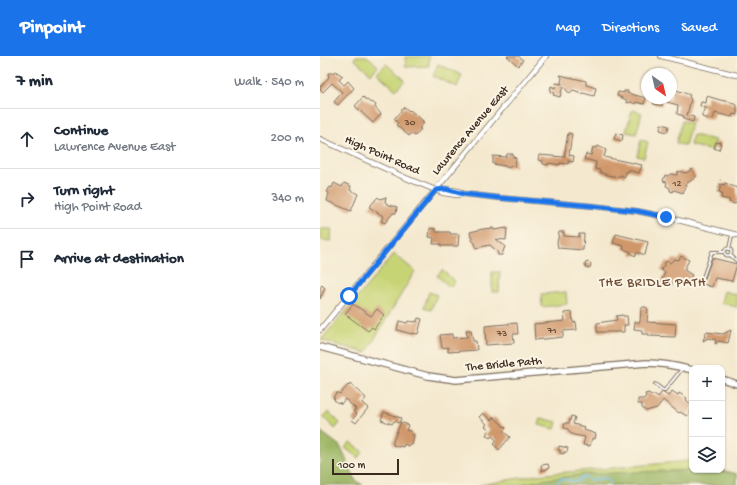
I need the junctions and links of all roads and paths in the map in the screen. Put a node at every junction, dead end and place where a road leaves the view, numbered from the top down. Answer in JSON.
{"nodes":[{"id":1,"x":546,"y":56,"type":"edge"},
{"id":2,"x":661,"y":56,"type":"edge"},
{"id":3,"x":737,"y":76,"type":"edge"},
{"id":4,"x":320,"y":139,"type":"edge"},
{"id":5,"x":721,"y":178,"type":"dead end"},
{"id":6,"x":436,"y":190,"type":"junction"},
{"id":7,"x":716,"y":196,"type":"dead end"},
{"id":8,"x":735,"y":234,"type":"edge"},
{"id":9,"x":729,"y":249,"type":"junction"},
{"id":10,"x":724,"y":252,"type":"junction"},
{"id":11,"x":730,"y":255,"type":"junction"},
{"id":12,"x":737,"y":260,"type":"edge"},
{"id":13,"x":700,"y":286,"type":"dead end"},
{"id":14,"x":320,"y":330,"type":"edge"},
{"id":15,"x":320,"y":347,"type":"edge"},
{"id":16,"x":683,"y":368,"type":"junction"},
{"id":17,"x":689,"y":369,"type":"edge"},
{"id":18,"x":725,"y":380,"type":"edge"},
{"id":19,"x":655,"y":384,"type":"dead end"},
{"id":20,"x":737,"y":384,"type":"edge"}],
"edges":[{"from":1,"to":6,"type":"street","name":"Lawrence Avenue East"},
{"from":2,"to":3,"type":"street"},
{"from":4,"to":6,"type":"street","name":"High Point Road"},
{"from":5,"to":7,"type":"path"},
{"from":6,"to":8,"type":"street","name":"High Point Road"},
{"from":6,"to":14,"type":"street","name":"Lawrence Avenue East"},
{"from":8,"to":9,"type":"lane"},
{"from":9,"to":10,"type":"lane"},
{"from":9,"to":11,"type":"lane"},
{"from":10,"to":11,"type":"lane"},
{"from":10,"to":13,"type":"lane"},
{"from":11,"to":12,"type":"lane"},
{"from":15,"to":16,"type":"street","name":"The Bridle Path"},
{"from":16,"to":17,"type":"street","name":"The Bridle Path"},
{"from":16,"to":19,"type":"lane"},
{"from":18,"to":20,"type":"street"}]}
